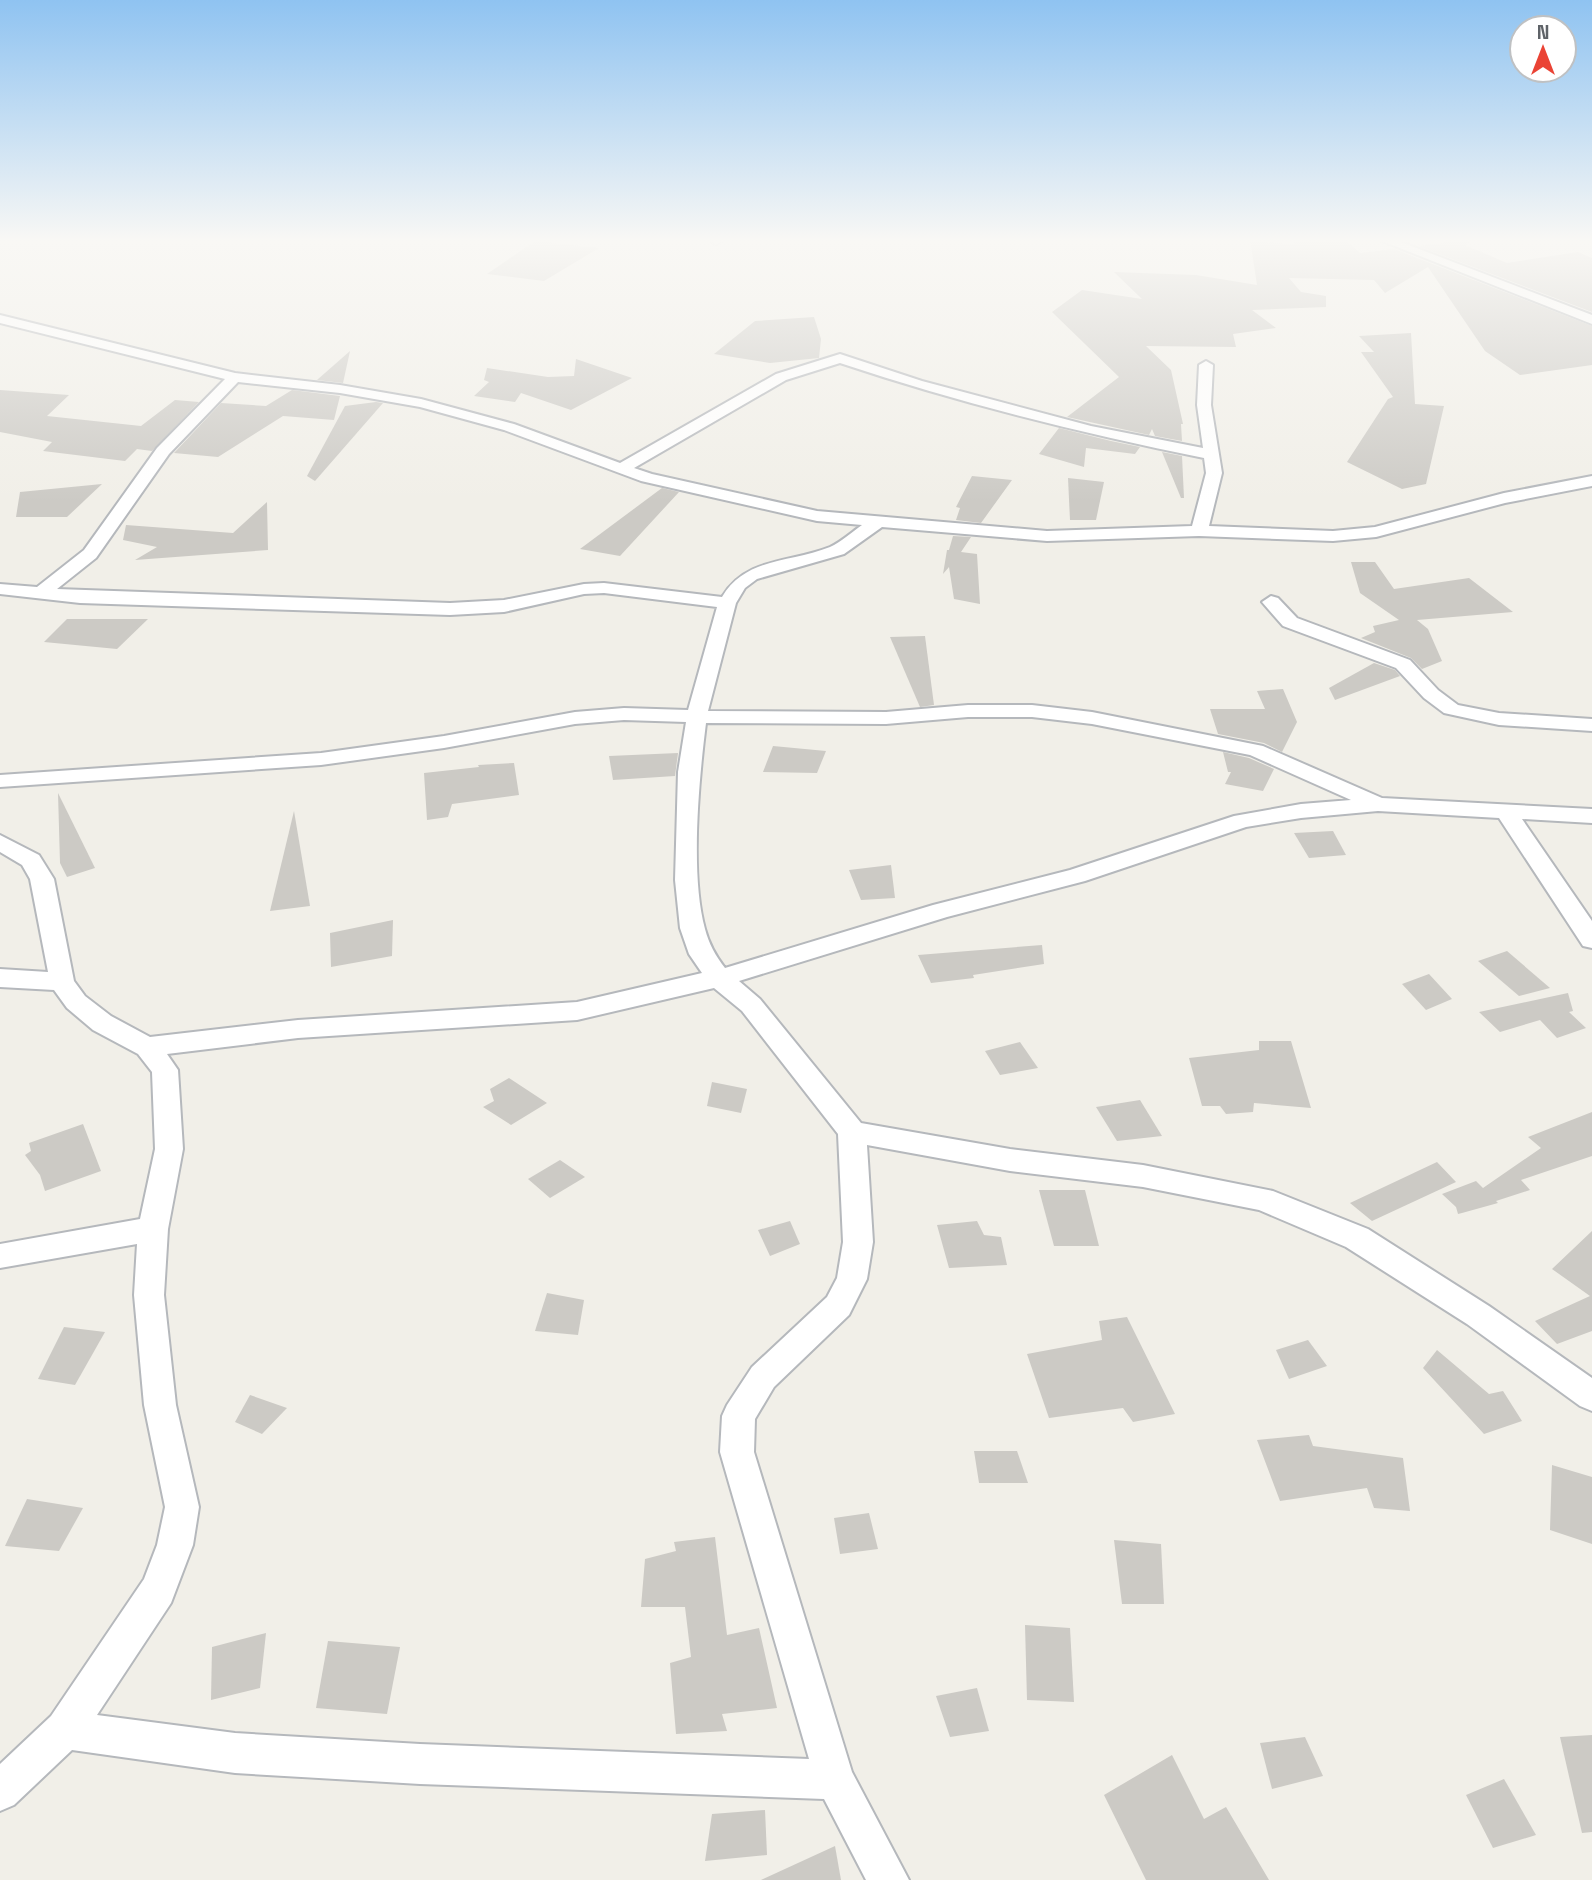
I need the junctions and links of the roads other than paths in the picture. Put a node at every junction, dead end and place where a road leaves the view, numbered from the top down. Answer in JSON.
{"nodes":[{"id":1,"x":31,"y":327,"type":"edge"},
{"id":2,"x":1206,"y":365,"type":"dead end"},
{"id":3,"x":234,"y":377,"type":"junction"},
{"id":4,"x":1213,"y":454,"type":"junction"},
{"id":5,"x":622,"y":468,"type":"junction"},
{"id":6,"x":1592,"y":481,"type":"edge"},
{"id":7,"x":879,"y":521,"type":"junction"},
{"id":8,"x":1199,"y":531,"type":"junction"},
{"id":9,"x":0,"y":589,"type":"edge"},
{"id":10,"x":43,"y":592,"type":"junction"},
{"id":11,"x":1271,"y":602,"type":"dead end"},
{"id":12,"x":727,"y":603,"type":"junction"},
{"id":13,"x":697,"y":715,"type":"junction"},
{"id":14,"x":1592,"y":725,"type":"edge"},
{"id":15,"x":0,"y":781,"type":"edge"},
{"id":16,"x":1378,"y":804,"type":"junction"},
{"id":17,"x":1506,"y":811,"type":"junction"},
{"id":18,"x":1592,"y":817,"type":"edge"},
{"id":19,"x":0,"y":842,"type":"edge"},
{"id":20,"x":1592,"y":940,"type":"edge"},
{"id":21,"x":0,"y":978,"type":"edge"},
{"id":22,"x":719,"y":978,"type":"junction"},
{"id":23,"x":62,"y":982,"type":"junction"},
{"id":24,"x":147,"y":1047,"type":"junction"},
{"id":25,"x":852,"y":1132,"type":"junction"},
{"id":26,"x":153,"y":1229,"type":"junction"},
{"id":27,"x":0,"y":1256,"type":"edge"},
{"id":28,"x":1592,"y":1396,"type":"edge"},
{"id":29,"x":65,"y":1730,"type":"junction"},
{"id":30,"x":835,"y":1780,"type":"junction"},
{"id":31,"x":0,"y":1791,"type":"edge"},
{"id":32,"x":888,"y":1880,"type":"edge"}],
"edges":[{"from":1,"to":3,"type":"street"},
{"from":2,"to":4,"type":"street"},
{"from":3,"to":5,"type":"street"},
{"from":3,"to":10,"type":"street"},
{"from":4,"to":5,"type":"street"},
{"from":4,"to":8,"type":"street"},
{"from":5,"to":7,"type":"street"},
{"from":6,"to":8,"type":"street"},
{"from":7,"to":8,"type":"street"},
{"from":7,"to":12,"type":"street"},
{"from":9,"to":10,"type":"street"},
{"from":10,"to":12,"type":"street"},
{"from":11,"to":14,"type":"street"},
{"from":12,"to":13,"type":"street"},
{"from":13,"to":15,"type":"street"},
{"from":13,"to":16,"type":"street"},
{"from":13,"to":22,"type":"street"},
{"from":16,"to":17,"type":"street"},
{"from":16,"to":22,"type":"street"},
{"from":17,"to":18,"type":"street"},
{"from":17,"to":20,"type":"street"},
{"from":19,"to":23,"type":"street"},
{"from":21,"to":23,"type":"street"},
{"from":22,"to":24,"type":"street"},
{"from":22,"to":25,"type":"street"},
{"from":23,"to":24,"type":"street"},
{"from":24,"to":26,"type":"street"},
{"from":25,"to":28,"type":"street"},
{"from":25,"to":30,"type":"street"},
{"from":26,"to":27,"type":"street"},
{"from":26,"to":29,"type":"street"},
{"from":29,"to":30,"type":"street"},
{"from":29,"to":31,"type":"street"},
{"from":30,"to":32,"type":"street"}]}
